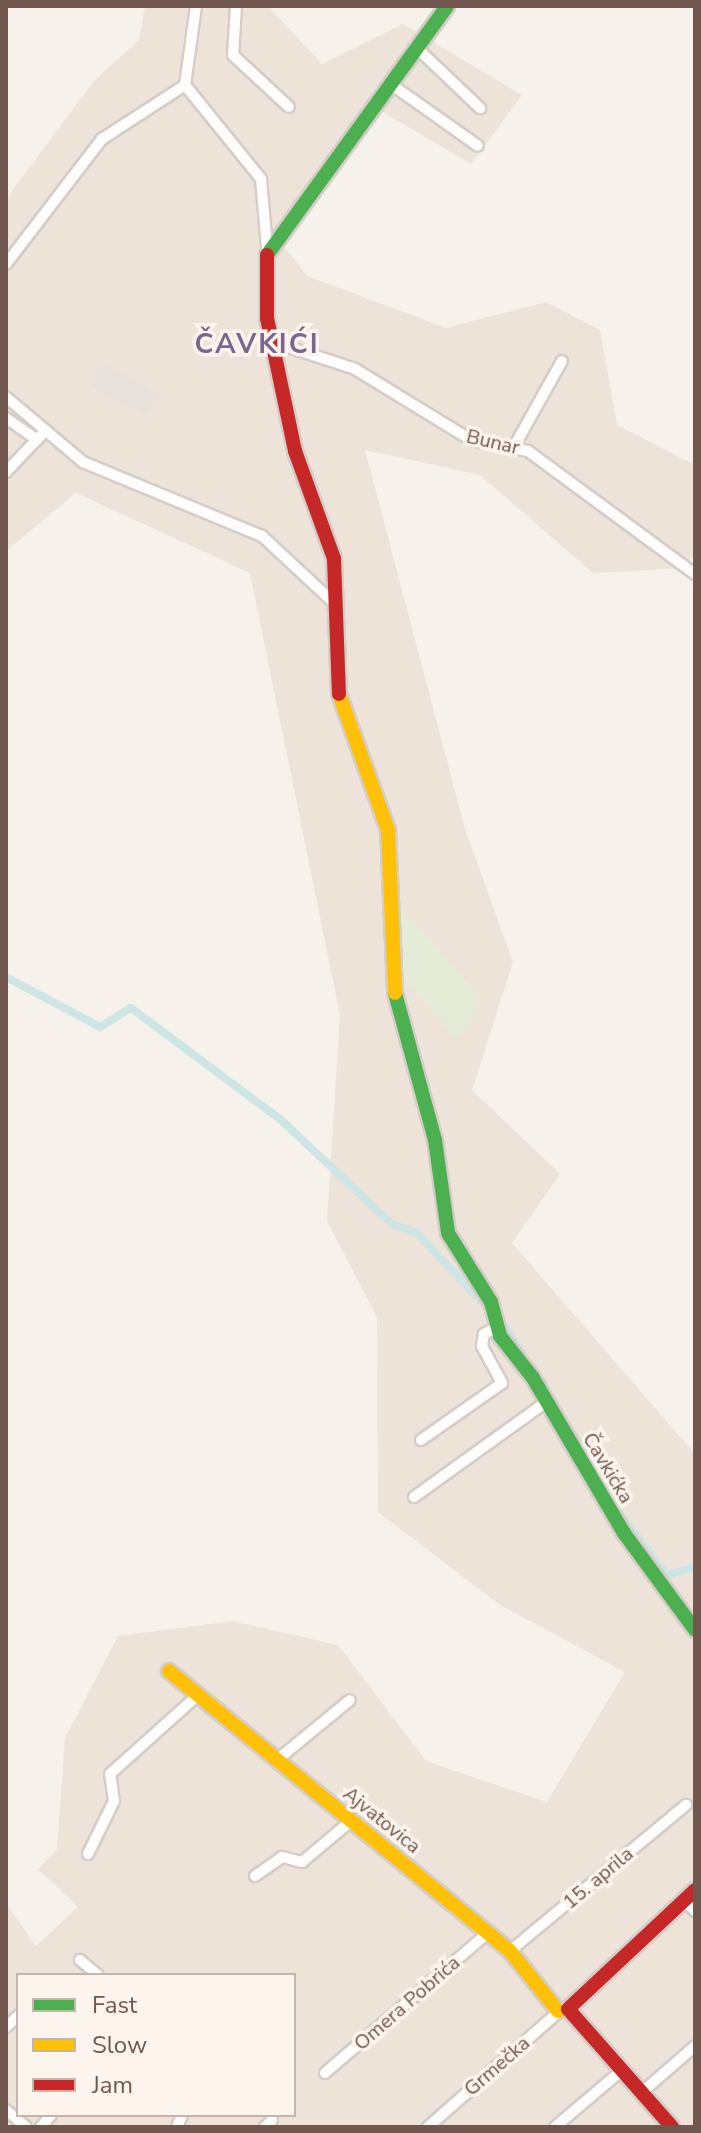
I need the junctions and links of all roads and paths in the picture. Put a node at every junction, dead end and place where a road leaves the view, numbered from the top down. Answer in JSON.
{"nodes":[{"id":1,"x":196,"y":6,"type":"edge"},
{"id":2,"x":236,"y":6,"type":"edge"},
{"id":3,"x":447,"y":6,"type":"edge"},
{"id":4,"x":418,"y":49,"type":"junction"},
{"id":5,"x":185,"y":85,"type":"junction"},
{"id":6,"x":392,"y":85,"type":"junction"},
{"id":7,"x":289,"y":107,"type":"dead end"},
{"id":8,"x":480,"y":108,"type":"dead end"},
{"id":9,"x":478,"y":146,"type":"dead end"},
{"id":10,"x":267,"y":248,"type":"junction"},
{"id":11,"x":6,"y":264,"type":"edge"},
{"id":12,"x":273,"y":342,"type":"junction"},
{"id":13,"x":562,"y":361,"type":"dead end"},
{"id":14,"x":6,"y":397,"type":"edge"},
{"id":15,"x":6,"y":418,"type":"edge"},
{"id":16,"x":40,"y":436,"type":"junction"},
{"id":17,"x":515,"y":445,"type":"junction"},
{"id":18,"x":6,"y":472,"type":"edge"},
{"id":19,"x":695,"y":574,"type":"edge"},
{"id":20,"x":333,"y":602,"type":"junction"},
{"id":21,"x":495,"y":1320,"type":"junction"},
{"id":22,"x":546,"y":1402,"type":"junction"},
{"id":23,"x":421,"y":1440,"type":"dead end"},
{"id":24,"x":414,"y":1497,"type":"dead end"},
{"id":25,"x":695,"y":1630,"type":"edge"},
{"id":26,"x":169,"y":1671,"type":"dead end"},
{"id":27,"x":197,"y":1696,"type":"junction"},
{"id":28,"x":350,"y":1700,"type":"dead end"},
{"id":29,"x":277,"y":1760,"type":"junction"},
{"id":30,"x":686,"y":1805,"type":"dead end"},
{"id":31,"x":351,"y":1821,"type":"junction"},
{"id":32,"x":88,"y":1854,"type":"dead end"},
{"id":33,"x":255,"y":1876,"type":"dead end"},
{"id":34,"x":691,"y":1901,"type":"edge"},
{"id":35,"x":488,"y":1933,"type":"junction"},
{"id":36,"x":510,"y":1951,"type":"junction"},
{"id":37,"x":80,"y":1960,"type":"dead end"},
{"id":38,"x":96,"y":1973,"type":"edge"},
{"id":39,"x":563,"y":2010,"type":"junction"},
{"id":40,"x":695,"y":2046,"type":"edge"},
{"id":41,"x":621,"y":2071,"type":"junction"},
{"id":42,"x":325,"y":2073,"type":"dead end"},
{"id":43,"x":641,"y":2093,"type":"junction"},
{"id":44,"x":6,"y":2110,"type":"edge"},
{"id":45,"x":26,"y":2127,"type":"edge"},
{"id":46,"x":428,"y":2127,"type":"edge"},
{"id":47,"x":555,"y":2127,"type":"edge"},
{"id":48,"x":672,"y":2127,"type":"edge"}],
"edges":[{"from":1,"to":5,"type":"street"},
{"from":2,"to":7,"type":"street"},
{"from":3,"to":4,"type":"street"},
{"from":4,"to":6,"type":"street"},
{"from":4,"to":8,"type":"street"},
{"from":5,"to":10,"type":"street"},
{"from":5,"to":11,"type":"street"},
{"from":6,"to":9,"type":"street"},
{"from":6,"to":10,"type":"street"},
{"from":10,"to":12,"type":"street","name":"Čavkićka"},
{"from":12,"to":17,"type":"street","name":"Bunar"},
{"from":12,"to":20,"type":"street","name":"Čavkićka"},
{"from":13,"to":17,"type":"street"},
{"from":14,"to":16,"type":"street"},
{"from":15,"to":16,"type":"street"},
{"from":16,"to":18,"type":"street"},
{"from":16,"to":20,"type":"street"},
{"from":17,"to":19,"type":"street","name":"Bunar"},
{"from":20,"to":21,"type":"street","name":"Čavkićka"},
{"from":21,"to":22,"type":"street","name":"Čavkićka"},
{"from":21,"to":23,"type":"street"},
{"from":22,"to":24,"type":"street"},
{"from":22,"to":25,"type":"street","name":"Čavkićka"},
{"from":26,"to":27,"type":"street","name":"Ajvatovica"},
{"from":27,"to":29,"type":"street","name":"Ajvatovica"},
{"from":27,"to":32,"type":"street"},
{"from":28,"to":29,"type":"street"},
{"from":29,"to":31,"type":"street","name":"Ajvatovica"},
{"from":30,"to":36,"type":"street","name":"15. aprila"},
{"from":31,"to":33,"type":"street"},
{"from":31,"to":35,"type":"street","name":"Ajvatovica"},
{"from":34,"to":39,"type":"street"},
{"from":35,"to":36,"type":"street","name":"Ajvatovica"},
{"from":35,"to":42,"type":"street","name":"Omera Pobrića"},
{"from":36,"to":39,"type":"street","name":"Ajvatovica"},
{"from":37,"to":38,"type":"street"},
{"from":39,"to":41,"type":"street","name":"Ajvatovica"},
{"from":39,"to":46,"type":"street","name":"Grmečka"},
{"from":40,"to":43,"type":"street"},
{"from":41,"to":43,"type":"street","name":"Ajvatovica"},
{"from":41,"to":47,"type":"street"},
{"from":43,"to":48,"type":"street","name":"Ajvatovica"},
{"from":44,"to":45,"type":"street"}]}
